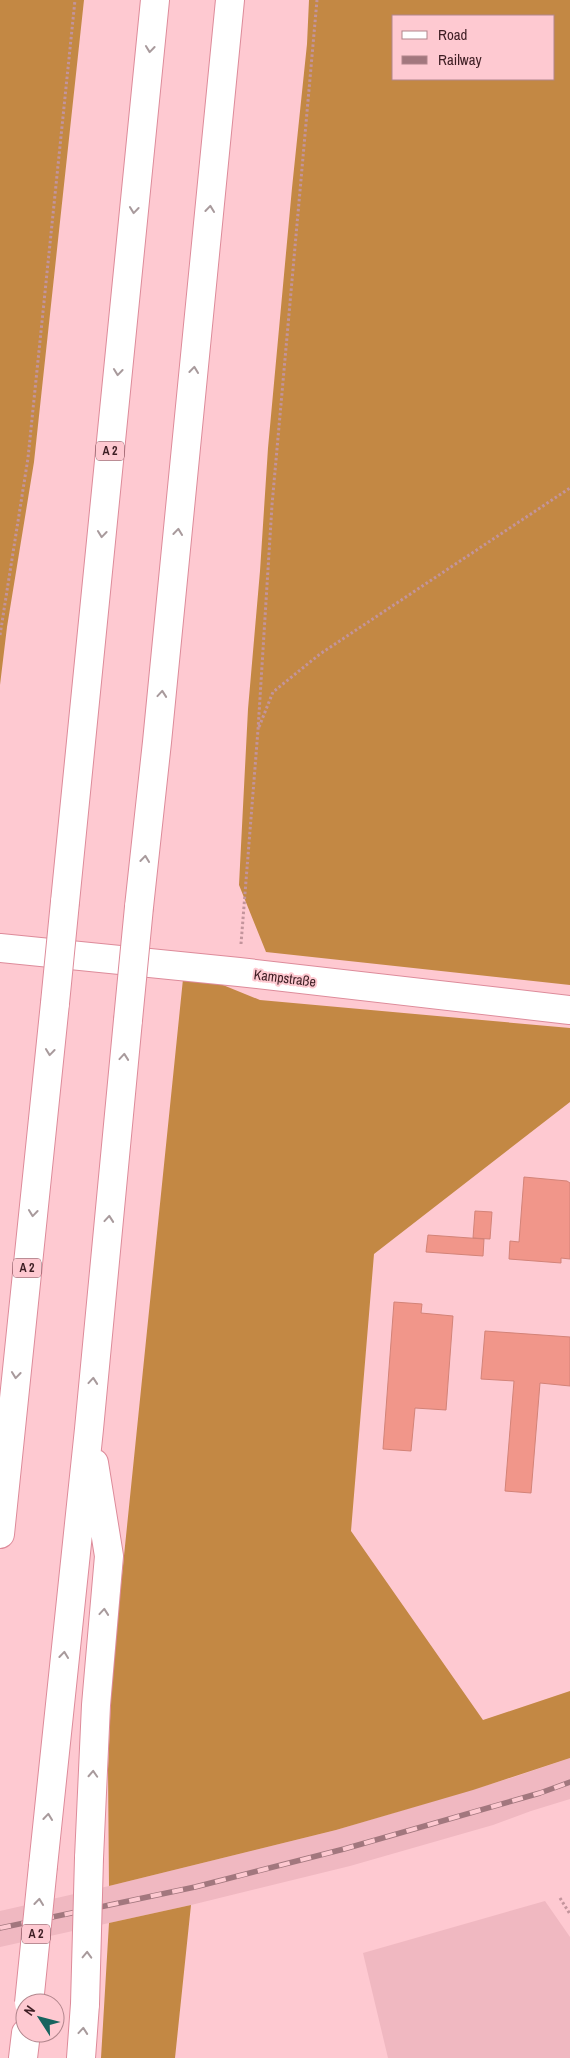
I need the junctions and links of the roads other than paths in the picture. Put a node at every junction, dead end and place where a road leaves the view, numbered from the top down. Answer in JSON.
{"nodes":[{"id":1,"x":155,"y":0,"type":"edge"},
{"id":2,"x":230,"y":0,"type":"edge"},
{"id":3,"x":0,"y":948,"type":"edge"},
{"id":4,"x":570,"y":1010,"type":"edge"},
{"id":5,"x":89,"y":1429,"type":"junction"},
{"id":6,"x":0,"y":1534,"type":"edge"},
{"id":7,"x":30,"y":1993,"type":"edge"},
{"id":8,"x":25,"y":2043,"type":"edge"},
{"id":9,"x":23,"y":2058,"type":"edge"},
{"id":10,"x":81,"y":2058,"type":"edge"}],
"edges":[{"from":1,"to":6,"type":"main road","number":"A 2","one_way":true,"bridge":true},
{"from":5,"to":2,"type":"main road","number":"A 2","one_way":true,"bridge":true},
{"from":3,"to":4,"type":"main road","name":"Kampstraße"},
{"from":7,"to":5,"type":"main road","number":"A 2","one_way":true,"bridge":true},
{"from":10,"to":5,"type":"main road","one_way":true,"bridge":true},
{"from":8,"to":9,"type":"main road"}]}
